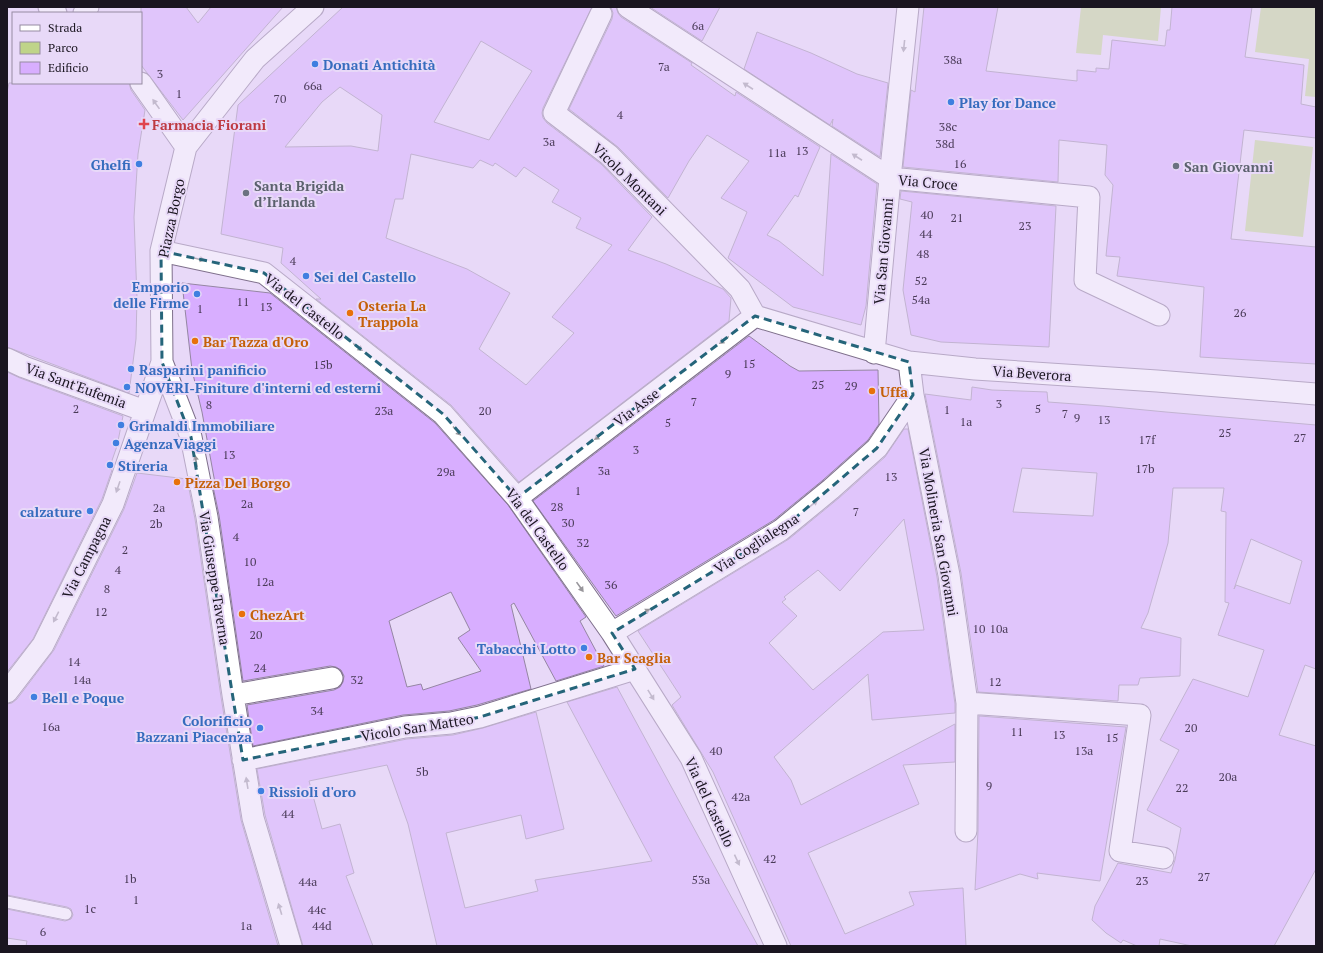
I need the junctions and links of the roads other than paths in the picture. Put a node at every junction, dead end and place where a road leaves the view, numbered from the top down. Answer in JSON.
{"nodes":[{"id":1,"x":313,"y":7,"type":"edge"},
{"id":2,"x":628,"y":7,"type":"edge"},
{"id":3,"x":908,"y":7,"type":"edge"},
{"id":4,"x":601,"y":14,"type":"dead end"},
{"id":5,"x":142,"y":84,"type":"edge"},
{"id":6,"x":186,"y":147,"type":"junction"},
{"id":7,"x":890,"y":178,"type":"junction"},
{"id":8,"x":161,"y":251,"type":"junction"},
{"id":9,"x":1159,"y":315,"type":"dead end"},
{"id":10,"x":755,"y":316,"type":"junction"},
{"id":11,"x":874,"y":353,"type":"junction"},
{"id":12,"x":7,"y":359,"type":"edge"},
{"id":13,"x":162,"y":362,"type":"junction"},
{"id":14,"x":909,"y":362,"type":"junction"},
{"id":15,"x":1316,"y":394,"type":"edge"},
{"id":16,"x":913,"y":395,"type":"junction"},
{"id":17,"x":145,"y":411,"type":"junction"},
{"id":18,"x":191,"y":437,"type":"joint"},
{"id":19,"x":517,"y":498,"type":"junction"},
{"id":20,"x":612,"y":633,"type":"junction"},
{"id":21,"x":635,"y":669,"type":"junction"},
{"id":22,"x":332,"y":678,"type":"dead end"},
{"id":23,"x":7,"y":692,"type":"edge"},
{"id":24,"x":233,"y":695,"type":"junction"},
{"id":25,"x":967,"y":703,"type":"junction"},
{"id":26,"x":243,"y":760,"type":"junction"},
{"id":27,"x":966,"y":831,"type":"dead end"},
{"id":28,"x":1163,"y":858,"type":"dead end"},
{"id":29,"x":7,"y":902,"type":"edge"},
{"id":30,"x":66,"y":914,"type":"dead end"},
{"id":31,"x":291,"y":946,"type":"edge"},
{"id":32,"x":776,"y":946,"type":"edge"}],
"edges":[{"from":1,"to":6,"type":"street"},
{"from":7,"to":2,"type":"street","name":"Via Croce","one_way":true},
{"from":3,"to":7,"type":"street","name":"Via San Giovanni","one_way":true},
{"from":4,"to":10,"type":"street","name":"Vicolo Montani"},
{"from":6,"to":5,"type":"street","one_way":true},
{"from":6,"to":8,"type":"street","name":"Piazza Borgo"},
{"from":7,"to":9,"type":"street","name":"Via Croce"},
{"from":7,"to":11,"type":"street","name":"Via San Giovanni"},
{"from":8,"to":13,"type":"street","name":"Piazza Borgo"},
{"from":8,"to":19,"type":"street","name":"Via del Castello","one_way":true},
{"from":10,"to":11,"type":"street","name":"Via Beverora"},
{"from":10,"to":19,"type":"street","name":"Via Asse","one_way":true},
{"from":11,"to":14,"type":"street","name":"Via Beverora"},
{"from":12,"to":17,"type":"street","name":"Via Sant'Eufemia"},
{"from":13,"to":17,"type":"street","name":"Piazza Borgo"},
{"from":13,"to":18,"type":"street","name":"Piazza Borgo"},
{"from":14,"to":15,"type":"street","name":"Via Beverora"},
{"from":14,"to":16,"type":"street","name":"Via Molineria San Giovanni"},
{"from":20,"to":16,"type":"street","name":"Via Coglialegna","one_way":true},
{"from":16,"to":25,"type":"street","name":"Via Molineria San Giovanni"},
{"from":17,"to":23,"type":"street","name":"Via Campagna","one_way":true},
{"from":24,"to":18,"type":"street","name":"Via Giuseppe Taverna","one_way":true},
{"from":19,"to":20,"type":"street","name":"Via del Castello","one_way":true},
{"from":20,"to":21,"type":"street","name":"Via del Castello"},
{"from":21,"to":26,"type":"street","name":"Vicolo San Matteo"},
{"from":21,"to":32,"type":"street","name":"Via del Castello","one_way":true},
{"from":22,"to":24,"type":"street"},
{"from":24,"to":26,"type":"street","name":"Via Giuseppe Taverna"},
{"from":25,"to":27,"type":"street","name":"Via Molineria San Giovanni"},
{"from":25,"to":28,"type":"street"},
{"from":31,"to":26,"type":"street","name":"Via Giuseppe Taverna","one_way":true},
{"from":29,"to":30,"type":"lane"}]}
